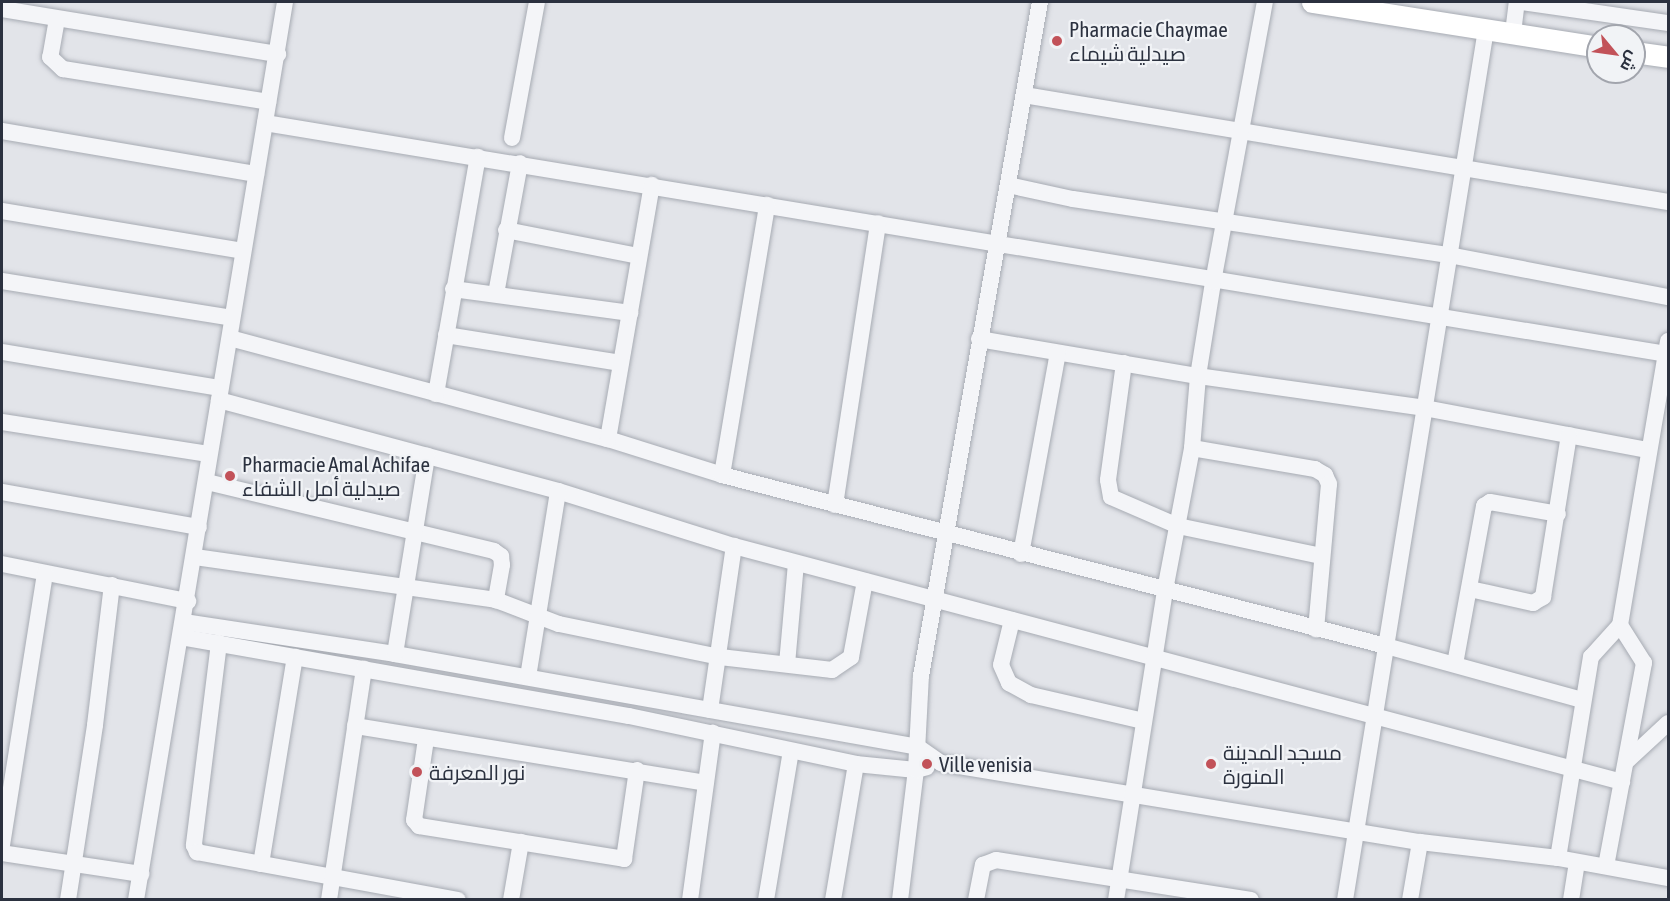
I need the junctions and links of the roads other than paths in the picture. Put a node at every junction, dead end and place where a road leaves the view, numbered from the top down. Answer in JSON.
{"nodes":[{"id":1,"x":285,"y":2,"type":"edge"},
{"id":2,"x":537,"y":2,"type":"edge"},
{"id":3,"x":1040,"y":2,"type":"edge"},
{"id":4,"x":1265,"y":2,"type":"edge"},
{"id":5,"x":1312,"y":2,"type":"edge"},
{"id":6,"x":1517,"y":2,"type":"edge"},
{"id":7,"x":1522,"y":2,"type":"edge"},
{"id":8,"x":2,"y":9,"type":"edge"},
{"id":9,"x":57,"y":19,"type":"junction"},
{"id":10,"x":1668,"y":23,"type":"edge"},
{"id":11,"x":1486,"y":29,"type":"junction"},
{"id":12,"x":1513,"y":33,"type":"junction"},
{"id":13,"x":1586,"y":45,"type":"edge"},
{"id":14,"x":278,"y":54,"type":"junction"},
{"id":15,"x":1646,"y":54,"type":"edge"},
{"id":16,"x":1668,"y":57,"type":"edge"},
{"id":17,"x":1024,"y":95,"type":"junction"},
{"id":18,"x":268,"y":102,"type":"junction"},
{"id":19,"x":266,"y":123,"type":"junction"},
{"id":20,"x":2,"y":131,"type":"edge"},
{"id":21,"x":1241,"y":132,"type":"junction"},
{"id":22,"x":512,"y":138,"type":"dead end"},
{"id":23,"x":478,"y":157,"type":"junction"},
{"id":24,"x":520,"y":163,"type":"junction"},
{"id":25,"x":1463,"y":167,"type":"junction"},
{"id":26,"x":256,"y":174,"type":"junction"},
{"id":27,"x":1008,"y":185,"type":"junction"},
{"id":28,"x":652,"y":186,"type":"junction"},
{"id":29,"x":1668,"y":202,"type":"edge"},
{"id":30,"x":767,"y":205,"type":"junction"},
{"id":31,"x":2,"y":211,"type":"edge"},
{"id":32,"x":878,"y":223,"type":"junction"},
{"id":33,"x":1226,"y":223,"type":"junction"},
{"id":34,"x":506,"y":230,"type":"junction"},
{"id":35,"x":996,"y":243,"type":"junction"},
{"id":36,"x":243,"y":251,"type":"junction"},
{"id":37,"x":1449,"y":255,"type":"junction"},
{"id":38,"x":638,"y":256,"type":"junction"},
{"id":39,"x":2,"y":281,"type":"edge"},
{"id":40,"x":1214,"y":282,"type":"junction"},
{"id":41,"x":453,"y":289,"type":"junction"},
{"id":42,"x":496,"y":294,"type":"junction"},
{"id":43,"x":1668,"y":297,"type":"edge"},
{"id":44,"x":630,"y":313,"type":"junction"},
{"id":45,"x":1439,"y":316,"type":"junction"},
{"id":46,"x":232,"y":318,"type":"junction"},
{"id":47,"x":446,"y":335,"type":"junction"},
{"id":48,"x":230,"y":338,"type":"junction"},
{"id":49,"x":979,"y":339,"type":"junction"},
{"id":50,"x":1667,"y":347,"type":"edge"},
{"id":51,"x":2,"y":352,"type":"edge"},
{"id":52,"x":1058,"y":353,"type":"junction"},
{"id":53,"x":621,"y":363,"type":"junction"},
{"id":54,"x":1124,"y":363,"type":"junction"},
{"id":55,"x":1198,"y":376,"type":"junction"},
{"id":56,"x":436,"y":393,"type":"junction"},
{"id":57,"x":219,"y":394,"type":"junction"},
{"id":58,"x":1425,"y":408,"type":"junction"},
{"id":59,"x":2,"y":422,"type":"edge"},
{"id":60,"x":1569,"y":435,"type":"junction"},
{"id":61,"x":608,"y":439,"type":"junction"},
{"id":62,"x":1192,"y":448,"type":"junction"},
{"id":63,"x":1648,"y":450,"type":"junction"},
{"id":64,"x":209,"y":454,"type":"junction"},
{"id":65,"x":428,"y":456,"type":"junction"},
{"id":66,"x":722,"y":475,"type":"junction"},
{"id":67,"x":207,"y":482,"type":"junction"},
{"id":68,"x":558,"y":491,"type":"junction"},
{"id":69,"x":2,"y":492,"type":"edge"},
{"id":70,"x":836,"y":506,"type":"junction"},
{"id":71,"x":1557,"y":514,"type":"junction"},
{"id":72,"x":199,"y":526,"type":"junction"},
{"id":73,"x":1178,"y":526,"type":"junction"},
{"id":74,"x":413,"y":528,"type":"junction"},
{"id":75,"x":948,"y":533,"type":"junction"},
{"id":76,"x":734,"y":546,"type":"junction"},
{"id":77,"x":1021,"y":554,"type":"junction"},
{"id":78,"x":195,"y":556,"type":"junction"},
{"id":79,"x":1322,"y":556,"type":"junction"},
{"id":80,"x":796,"y":563,"type":"junction"},
{"id":81,"x":2,"y":564,"type":"edge"},
{"id":82,"x":45,"y":573,"type":"junction"},
{"id":83,"x":865,"y":581,"type":"junction"},
{"id":84,"x":112,"y":585,"type":"junction"},
{"id":85,"x":405,"y":585,"type":"junction"},
{"id":86,"x":1470,"y":589,"type":"junction"},
{"id":87,"x":1165,"y":590,"type":"junction"},
{"id":88,"x":496,"y":600,"type":"junction"},
{"id":89,"x":936,"y":600,"type":"junction"},
{"id":90,"x":188,"y":601,"type":"junction"},
{"id":91,"x":540,"y":618,"type":"junction"},
{"id":92,"x":1012,"y":620,"type":"junction"},
{"id":93,"x":1620,"y":625,"type":"junction"},
{"id":94,"x":1316,"y":629,"type":"junction"},
{"id":95,"x":183,"y":630,"type":"junction"},
{"id":96,"x":219,"y":643,"type":"junction"},
{"id":97,"x":1386,"y":646,"type":"junction"},
{"id":98,"x":395,"y":654,"type":"junction"},
{"id":99,"x":296,"y":657,"type":"junction"},
{"id":100,"x":720,"y":657,"type":"junction"},
{"id":101,"x":1154,"y":657,"type":"junction"},
{"id":102,"x":787,"y":664,"type":"junction"},
{"id":103,"x":1455,"y":664,"type":"junction"},
{"id":104,"x":364,"y":669,"type":"junction"},
{"id":105,"x":528,"y":677,"type":"junction"},
{"id":106,"x":1582,"y":700,"type":"junction"},
{"id":107,"x":710,"y":710,"type":"junction"},
{"id":108,"x":1374,"y":716,"type":"junction"},
{"id":109,"x":1144,"y":721,"type":"junction"},
{"id":110,"x":1668,"y":723,"type":"edge"},
{"id":111,"x":355,"y":726,"type":"junction"},
{"id":112,"x":712,"y":733,"type":"junction"},
{"id":113,"x":426,"y":739,"type":"junction"},
{"id":114,"x":918,"y":747,"type":"junction"},
{"id":115,"x":791,"y":751,"type":"junction"},
{"id":116,"x":1627,"y":761,"type":"junction"},
{"id":117,"x":941,"y":763,"type":"junction"},
{"id":118,"x":856,"y":764,"type":"junction"},
{"id":119,"x":637,"y":770,"type":"junction"},
{"id":120,"x":1571,"y":770,"type":"junction"},
{"id":121,"x":916,"y":771,"type":"junction"},
{"id":122,"x":1622,"y":782,"type":"junction"},
{"id":123,"x":705,"y":783,"type":"junction"},
{"id":124,"x":1132,"y":795,"type":"junction"},
{"id":125,"x":1356,"y":831,"type":"junction"},
{"id":126,"x":521,"y":842,"type":"junction"},
{"id":127,"x":1420,"y":842,"type":"junction"},
{"id":128,"x":2,"y":845,"type":"edge"},
{"id":129,"x":2,"y":853,"type":"edge"},
{"id":130,"x":1558,"y":858,"type":"junction"},
{"id":131,"x":1577,"y":862,"type":"junction"},
{"id":132,"x":71,"y":864,"type":"junction"},
{"id":133,"x":261,"y":864,"type":"junction"},
{"id":134,"x":1606,"y":866,"type":"junction"},
{"id":135,"x":141,"y":874,"type":"junction"},
{"id":136,"x":1119,"y":876,"type":"junction"},
{"id":137,"x":332,"y":877,"type":"junction"},
{"id":138,"x":1668,"y":878,"type":"edge"},
{"id":139,"x":68,"y":900,"type":"edge"},
{"id":140,"x":136,"y":900,"type":"edge"},
{"id":141,"x":329,"y":900,"type":"edge"},
{"id":142,"x":458,"y":900,"type":"edge"},
{"id":143,"x":512,"y":900,"type":"edge"},
{"id":144,"x":690,"y":900,"type":"edge"},
{"id":145,"x":766,"y":900,"type":"edge"},
{"id":146,"x":833,"y":900,"type":"edge"},
{"id":147,"x":900,"y":900,"type":"edge"},
{"id":148,"x":976,"y":900,"type":"edge"},
{"id":149,"x":1116,"y":900,"type":"edge"},
{"id":150,"x":1251,"y":900,"type":"edge"},
{"id":151,"x":1345,"y":900,"type":"edge"},
{"id":152,"x":1410,"y":900,"type":"edge"},
{"id":153,"x":1571,"y":900,"type":"edge"}],
"edges":[{"from":1,"to":14,"type":"street"},
{"from":2,"to":22,"type":"street"},
{"from":3,"to":17,"type":"street"},
{"from":4,"to":21,"type":"street"},
{"from":5,"to":11,"type":"main road"},
{"from":6,"to":12,"type":"street"},
{"from":7,"to":10,"type":"street"},
{"from":8,"to":9,"type":"street"},
{"from":9,"to":14,"type":"street"},
{"from":9,"to":18,"type":"street"},
{"from":11,"to":12,"type":"main road"},
{"from":11,"to":25,"type":"street"},
{"from":12,"to":13,"type":"main road"},
{"from":14,"to":18,"type":"street"},
{"from":15,"to":16,"type":"main road"},
{"from":17,"to":21,"type":"street"},
{"from":17,"to":27,"type":"street"},
{"from":18,"to":19,"type":"street"},
{"from":19,"to":23,"type":"street"},
{"from":19,"to":26,"type":"street"},
{"from":20,"to":26,"type":"street"},
{"from":21,"to":25,"type":"street"},
{"from":21,"to":33,"type":"street"},
{"from":23,"to":24,"type":"street"},
{"from":23,"to":41,"type":"street"},
{"from":24,"to":28,"type":"street"},
{"from":24,"to":34,"type":"street"},
{"from":25,"to":29,"type":"street"},
{"from":25,"to":37,"type":"street"},
{"from":26,"to":36,"type":"street"},
{"from":27,"to":33,"type":"street"},
{"from":27,"to":35,"type":"street"},
{"from":28,"to":30,"type":"street"},
{"from":28,"to":38,"type":"street"},
{"from":30,"to":32,"type":"street"},
{"from":30,"to":66,"type":"street"},
{"from":31,"to":36,"type":"street"},
{"from":32,"to":35,"type":"street"},
{"from":32,"to":70,"type":"street"},
{"from":33,"to":37,"type":"street"},
{"from":33,"to":40,"type":"street"},
{"from":34,"to":38,"type":"street"},
{"from":34,"to":42,"type":"street"},
{"from":35,"to":40,"type":"street"},
{"from":35,"to":49,"type":"street"},
{"from":36,"to":46,"type":"street"},
{"from":37,"to":43,"type":"street"},
{"from":37,"to":45,"type":"street"},
{"from":38,"to":44,"type":"street"},
{"from":39,"to":46,"type":"street"},
{"from":40,"to":45,"type":"street"},
{"from":40,"to":55,"type":"street"},
{"from":41,"to":42,"type":"street"},
{"from":41,"to":47,"type":"street"},
{"from":42,"to":44,"type":"street"},
{"from":44,"to":53,"type":"street"},
{"from":45,"to":50,"type":"street"},
{"from":45,"to":58,"type":"street"},
{"from":46,"to":48,"type":"street"},
{"from":47,"to":53,"type":"street"},
{"from":47,"to":56,"type":"street"},
{"from":48,"to":56,"type":"street"},
{"from":48,"to":57,"type":"street"},
{"from":49,"to":52,"type":"street"},
{"from":49,"to":75,"type":"street"},
{"from":50,"to":63,"type":"street"},
{"from":51,"to":57,"type":"street"},
{"from":52,"to":54,"type":"street"},
{"from":52,"to":77,"type":"street"},
{"from":53,"to":61,"type":"street"},
{"from":54,"to":55,"type":"street"},
{"from":54,"to":73,"type":"street"},
{"from":55,"to":58,"type":"street"},
{"from":55,"to":62,"type":"street"},
{"from":56,"to":61,"type":"street"},
{"from":57,"to":64,"type":"street"},
{"from":57,"to":65,"type":"street"},
{"from":58,"to":60,"type":"street"},
{"from":58,"to":97,"type":"street"},
{"from":59,"to":64,"type":"street"},
{"from":60,"to":63,"type":"street"},
{"from":60,"to":71,"type":"street"},
{"from":61,"to":66,"type":"street"},
{"from":62,"to":73,"type":"street"},
{"from":62,"to":79,"type":"street"},
{"from":63,"to":93,"type":"street"},
{"from":64,"to":67,"type":"street"},
{"from":65,"to":68,"type":"street"},
{"from":65,"to":74,"type":"street"},
{"from":66,"to":70,"type":"street"},
{"from":67,"to":72,"type":"street"},
{"from":67,"to":74,"type":"street"},
{"from":68,"to":76,"type":"street"},
{"from":68,"to":91,"type":"street"},
{"from":69,"to":72,"type":"street"},
{"from":70,"to":75,"type":"street"},
{"from":71,"to":86,"type":"street"},
{"from":71,"to":86,"type":"street"},
{"from":72,"to":78,"type":"street"},
{"from":73,"to":79,"type":"street"},
{"from":73,"to":87,"type":"street"},
{"from":74,"to":85,"type":"street"},
{"from":74,"to":88,"type":"street"},
{"from":75,"to":77,"type":"street"},
{"from":75,"to":89,"type":"street"},
{"from":76,"to":80,"type":"street"},
{"from":76,"to":100,"type":"street"},
{"from":77,"to":87,"type":"street"},
{"from":78,"to":85,"type":"street"},
{"from":78,"to":90,"type":"street"},
{"from":79,"to":94,"type":"street"},
{"from":80,"to":83,"type":"street"},
{"from":80,"to":102,"type":"street"},
{"from":81,"to":82,"type":"street"},
{"from":82,"to":84,"type":"street"},
{"from":82,"to":128,"type":"street"},
{"from":83,"to":89,"type":"street"},
{"from":83,"to":102,"type":"street"},
{"from":84,"to":90,"type":"street"},
{"from":84,"to":132,"type":"street"},
{"from":85,"to":88,"type":"street"},
{"from":85,"to":98,"type":"street"},
{"from":86,"to":103,"type":"street"},
{"from":87,"to":94,"type":"street"},
{"from":87,"to":101,"type":"street"},
{"from":88,"to":91,"type":"street"},
{"from":89,"to":92,"type":"street"},
{"from":89,"to":114,"type":"street"},
{"from":90,"to":95,"type":"street"},
{"from":91,"to":100,"type":"street"},
{"from":91,"to":105,"type":"street"},
{"from":92,"to":101,"type":"street"},
{"from":92,"to":109,"type":"street"},
{"from":93,"to":106,"type":"street"},
{"from":93,"to":116,"type":"street"},
{"from":94,"to":97,"type":"street"},
{"from":95,"to":96,"type":"street"},
{"from":95,"to":98,"type":"street"},
{"from":95,"to":135,"type":"street"},
{"from":96,"to":99,"type":"street"},
{"from":96,"to":133,"type":"street"},
{"from":97,"to":103,"type":"street"},
{"from":97,"to":108,"type":"street"},
{"from":98,"to":105,"type":"street"},
{"from":99,"to":104,"type":"street"},
{"from":99,"to":133,"type":"street"},
{"from":100,"to":102,"type":"street"},
{"from":100,"to":107,"type":"street"},
{"from":101,"to":108,"type":"street"},
{"from":101,"to":109,"type":"street"},
{"from":103,"to":106,"type":"street"},
{"from":104,"to":111,"type":"street"},
{"from":104,"to":112,"type":"street"},
{"from":105,"to":107,"type":"street"},
{"from":106,"to":120,"type":"street"},
{"from":107,"to":114,"type":"street"},
{"from":108,"to":120,"type":"street"},
{"from":108,"to":125,"type":"street"},
{"from":109,"to":124,"type":"street"},
{"from":110,"to":116,"type":"street"},
{"from":111,"to":113,"type":"street"},
{"from":111,"to":137,"type":"street"},
{"from":112,"to":115,"type":"street"},
{"from":112,"to":123,"type":"street"},
{"from":113,"to":119,"type":"street"},
{"from":113,"to":126,"type":"street"},
{"from":114,"to":117,"type":"street"},
{"from":114,"to":121,"type":"street"},
{"from":115,"to":118,"type":"street"},
{"from":115,"to":145,"type":"street"},
{"from":116,"to":122,"type":"street"},
{"from":117,"to":121,"type":"street"},
{"from":117,"to":124,"type":"street"},
{"from":118,"to":121,"type":"street"},
{"from":118,"to":146,"type":"street"},
{"from":119,"to":123,"type":"street"},
{"from":119,"to":126,"type":"street"},
{"from":120,"to":122,"type":"street"},
{"from":120,"to":130,"type":"street"},
{"from":121,"to":147,"type":"street"},
{"from":122,"to":134,"type":"street"},
{"from":123,"to":144,"type":"street"},
{"from":124,"to":125,"type":"street"},
{"from":124,"to":136,"type":"street"},
{"from":125,"to":127,"type":"street"},
{"from":125,"to":151,"type":"street"},
{"from":126,"to":143,"type":"street"},
{"from":127,"to":130,"type":"street"},
{"from":127,"to":152,"type":"street"},
{"from":129,"to":132,"type":"street"},
{"from":130,"to":131,"type":"street"},
{"from":131,"to":134,"type":"street"},
{"from":131,"to":153,"type":"street"},
{"from":132,"to":135,"type":"street"},
{"from":132,"to":139,"type":"street"},
{"from":133,"to":137,"type":"street"},
{"from":134,"to":138,"type":"street"},
{"from":135,"to":140,"type":"street"},
{"from":136,"to":148,"type":"street"},
{"from":136,"to":149,"type":"street"},
{"from":136,"to":150,"type":"street"},
{"from":137,"to":141,"type":"street"},
{"from":137,"to":142,"type":"street"}]}
